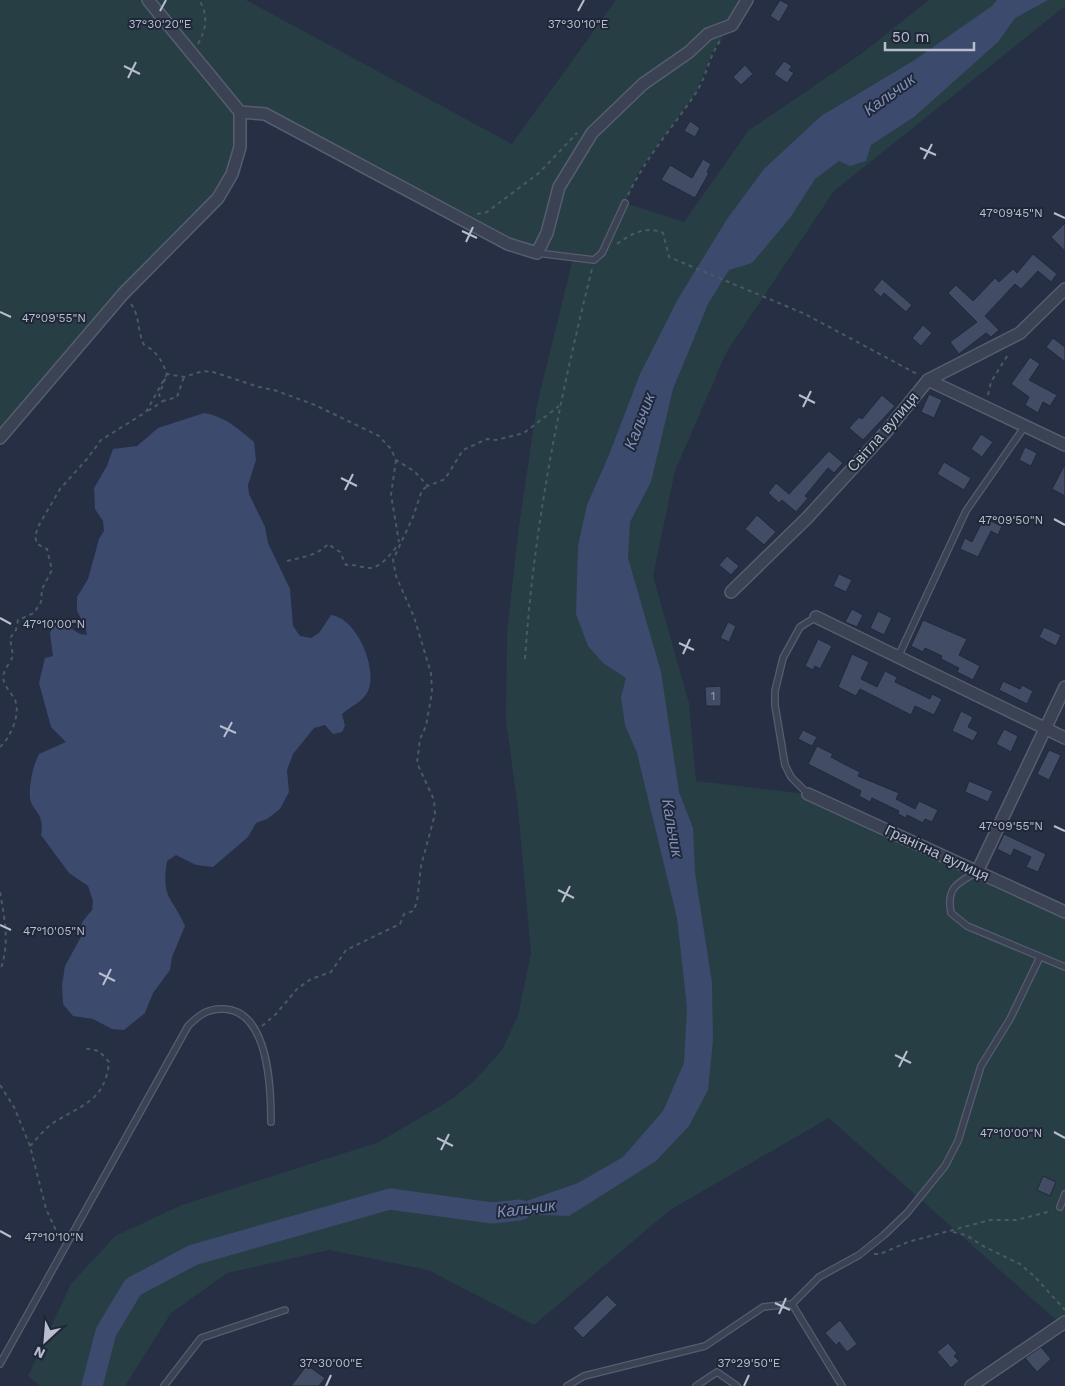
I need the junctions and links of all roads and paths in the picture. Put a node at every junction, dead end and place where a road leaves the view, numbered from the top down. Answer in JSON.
{"nodes":[{"id":1,"x":148,"y":0,"type":"edge"},
{"id":2,"x":200,"y":0,"type":"edge"},
{"id":3,"x":747,"y":0,"type":"edge"},
{"id":4,"x":712,"y":53,"type":"dead end"},
{"id":5,"x":193,"y":55,"type":"junction"},
{"id":6,"x":240,"y":112,"type":"junction"},
{"id":7,"x":579,"y":132,"type":"dead end"},
{"id":8,"x":625,"y":203,"type":"joint"},
{"id":9,"x":458,"y":218,"type":"junction"},
{"id":10,"x":537,"y":253,"type":"junction"},
{"id":11,"x":602,"y":253,"type":"junction"},
{"id":12,"x":594,"y":260,"type":"junction"},
{"id":13,"x":1065,"y":289,"type":"edge"},
{"id":14,"x":123,"y":294,"type":"junction"},
{"id":15,"x":1011,"y":350,"type":"dead end"},
{"id":16,"x":167,"y":374,"type":"junction"},
{"id":17,"x":184,"y":377,"type":"junction"},
{"id":18,"x":928,"y":380,"type":"junction"},
{"id":19,"x":162,"y":401,"type":"junction"},
{"id":20,"x":559,"y":406,"type":"junction"},
{"id":21,"x":989,"y":409,"type":"junction"},
{"id":22,"x":146,"y":412,"type":"junction"},
{"id":23,"x":1025,"y":426,"type":"junction"},
{"id":24,"x":0,"y":438,"type":"edge"},
{"id":25,"x":1065,"y":445,"type":"edge"},
{"id":26,"x":396,"y":460,"type":"junction"},
{"id":27,"x":428,"y":486,"type":"junction"},
{"id":28,"x":400,"y":543,"type":"junction"},
{"id":29,"x":287,"y":561,"type":"dead end"},
{"id":30,"x":731,"y":592,"type":"dead end"},
{"id":31,"x":816,"y":617,"type":"joint"},
{"id":32,"x":898,"y":657,"type":"junction"},
{"id":33,"x":525,"y":659,"type":"dead end"},
{"id":34,"x":1065,"y":686,"type":"edge"},
{"id":35,"x":1045,"y":729,"type":"junction"},
{"id":36,"x":1065,"y":738,"type":"edge"},
{"id":37,"x":0,"y":747,"type":"edge"},
{"id":38,"x":808,"y":794,"type":"joint"},
{"id":39,"x":977,"y":872,"type":"junction"},
{"id":40,"x":0,"y":892,"type":"edge"},
{"id":41,"x":1065,"y":912,"type":"edge"},
{"id":42,"x":1040,"y":957,"type":"junction"},
{"id":43,"x":1065,"y":968,"type":"edge"},
{"id":44,"x":0,"y":971,"type":"edge"},
{"id":45,"x":257,"y":1030,"type":"junction"},
{"id":46,"x":83,"y":1048,"type":"dead end"},
{"id":47,"x":0,"y":1085,"type":"edge"},
{"id":48,"x":271,"y":1122,"type":"dead end"},
{"id":49,"x":30,"y":1146,"type":"junction"},
{"id":50,"x":1065,"y":1194,"type":"edge"},
{"id":51,"x":1060,"y":1207,"type":"joint"},
{"id":52,"x":950,"y":1232,"type":"junction"},
{"id":53,"x":64,"y":1248,"type":"junction"},
{"id":54,"x":859,"y":1255,"type":"junction"},
{"id":55,"x":792,"y":1304,"type":"junction"},
{"id":56,"x":285,"y":1310,"type":"dead end"},
{"id":57,"x":1065,"y":1310,"type":"edge"},
{"id":58,"x":1065,"y":1322,"type":"edge"},
{"id":59,"x":0,"y":1364,"type":"edge"},
{"id":60,"x":164,"y":1386,"type":"edge"},
{"id":61,"x":567,"y":1386,"type":"edge"},
{"id":62,"x":696,"y":1386,"type":"edge"},
{"id":63,"x":737,"y":1386,"type":"edge"},
{"id":64,"x":842,"y":1386,"type":"edge"},
{"id":65,"x":970,"y":1386,"type":"edge"}],
"edges":[{"from":1,"to":5,"type":"street"},
{"from":2,"to":5,"type":"path"},
{"from":3,"to":10,"type":"street"},
{"from":4,"to":8,"type":"path"},
{"from":5,"to":6,"type":"street"},
{"from":6,"to":9,"type":"street"},
{"from":6,"to":14,"type":"street"},
{"from":7,"to":9,"type":"path"},
{"from":8,"to":11,"type":"lane"},
{"from":9,"to":10,"type":"street"},
{"from":10,"to":12,"type":"lane"},
{"from":11,"to":12,"type":"lane"},
{"from":11,"to":18,"type":"path"},
{"from":12,"to":20,"type":"path"},
{"from":13,"to":18,"type":"street"},
{"from":14,"to":16,"type":"path"},
{"from":14,"to":24,"type":"street"},
{"from":15,"to":21,"type":"path"},
{"from":16,"to":17,"type":"path"},
{"from":16,"to":19,"type":"path"},
{"from":16,"to":22,"type":"path"},
{"from":17,"to":19,"type":"path"},
{"from":17,"to":26,"type":"path"},
{"from":18,"to":21,"type":"street","name":"Світла вулиця"},
{"from":18,"to":30,"type":"street","name":"Світла вулиця"},
{"from":19,"to":22,"type":"path"},
{"from":20,"to":27,"type":"path"},
{"from":20,"to":33,"type":"path"},
{"from":21,"to":23,"type":"street","name":"Світла вулиця"},
{"from":22,"to":37,"type":"path"},
{"from":23,"to":25,"type":"street","name":"Світла вулиця"},
{"from":23,"to":32,"type":"lane"},
{"from":26,"to":27,"type":"path"},
{"from":26,"to":28,"type":"path"},
{"from":27,"to":28,"type":"path"},
{"from":28,"to":29,"type":"path"},
{"from":28,"to":45,"type":"path"},
{"from":31,"to":32,"type":"street"},
{"from":31,"to":38,"type":"lane"},
{"from":32,"to":35,"type":"street"},
{"from":34,"to":35,"type":"street"},
{"from":35,"to":36,"type":"street"},
{"from":35,"to":39,"type":"street"},
{"from":38,"to":39,"type":"street","name":"Гранітна вулиця"},
{"from":39,"to":41,"type":"street","name":"Гранітна вулиця"},
{"from":39,"to":42,"type":"lane"},
{"from":40,"to":44,"type":"path"},
{"from":42,"to":43,"type":"lane"},
{"from":42,"to":54,"type":"lane"},
{"from":45,"to":48,"type":"lane"},
{"from":45,"to":53,"type":"lane"},
{"from":46,"to":49,"type":"path"},
{"from":47,"to":49,"type":"path"},
{"from":49,"to":53,"type":"path"},
{"from":50,"to":51,"type":"lane"},
{"from":51,"to":52,"type":"path"},
{"from":52,"to":54,"type":"path"},
{"from":52,"to":57,"type":"path"},
{"from":53,"to":59,"type":"lane"},
{"from":54,"to":55,"type":"lane"},
{"from":55,"to":61,"type":"lane"},
{"from":55,"to":64,"type":"lane"},
{"from":56,"to":60,"type":"lane"},
{"from":58,"to":65,"type":"street"},
{"from":62,"to":63,"type":"lane"}]}
